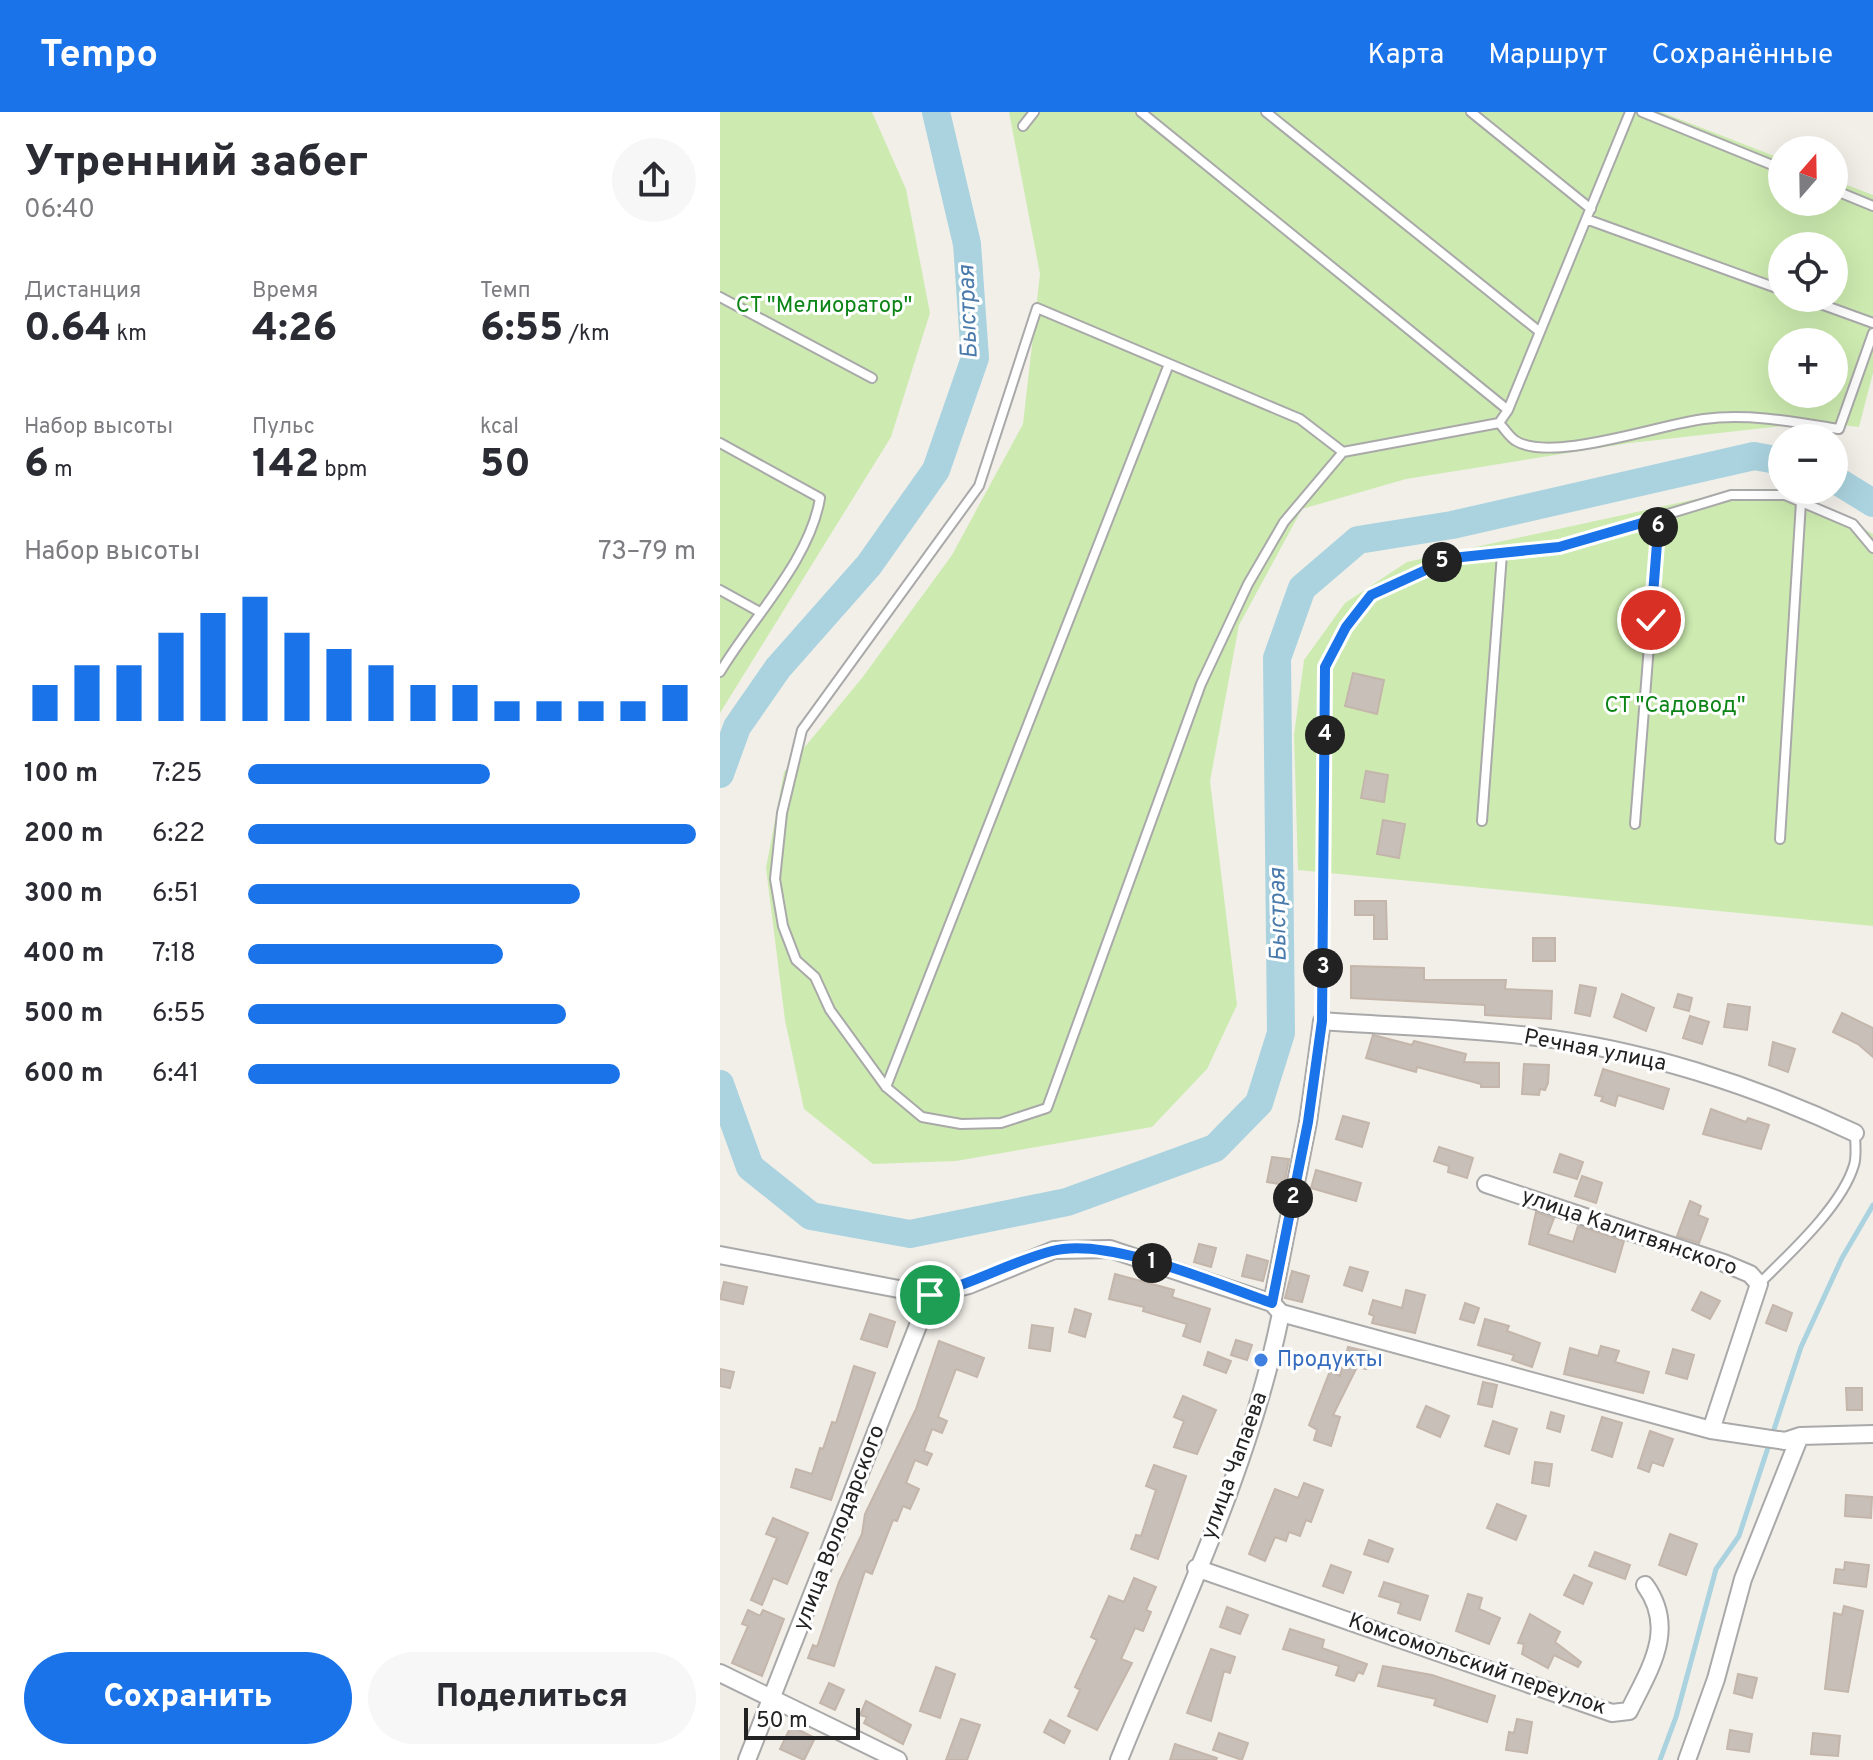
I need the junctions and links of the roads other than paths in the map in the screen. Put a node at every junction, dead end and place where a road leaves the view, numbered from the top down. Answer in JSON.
{"nodes":[{"id":1,"x":1034,"y":112,"type":"edge"},
{"id":2,"x":1141,"y":112,"type":"edge"},
{"id":3,"x":1266,"y":112,"type":"edge"},
{"id":4,"x":1471,"y":112,"type":"edge"},
{"id":5,"x":1630,"y":112,"type":"edge"},
{"id":6,"x":1642,"y":112,"type":"edge"},
{"id":7,"x":1023,"y":126,"type":"dead end"},
{"id":8,"x":1768,"y":163,"type":"edge"},
{"id":9,"x":1848,"y":196,"type":"edge"},
{"id":10,"x":1873,"y":206,"type":"edge"},
{"id":11,"x":1591,"y":209,"type":"junction"},
{"id":12,"x":1586,"y":219,"type":"junction"},
{"id":13,"x":1768,"y":285,"type":"edge"},
{"id":14,"x":720,"y":297,"type":"edge"},
{"id":15,"x":1843,"y":312,"type":"edge"},
{"id":16,"x":1873,"y":323,"type":"edge"},
{"id":17,"x":1540,"y":332,"type":"junction"},
{"id":18,"x":1873,"y":333,"type":"edge"},
{"id":19,"x":1169,"y":364,"type":"junction"},
{"id":20,"x":872,"y":378,"type":"dead end"},
{"id":21,"x":1508,"y":410,"type":"junction"},
{"id":22,"x":1499,"y":423,"type":"junction"},
{"id":23,"x":720,"y":443,"type":"edge"},
{"id":24,"x":1343,"y":452,"type":"junction"},
{"id":25,"x":1768,"y":495,"type":"edge"},
{"id":26,"x":1801,"y":504,"type":"edge"},
{"id":27,"x":1806,"y":504,"type":"edge"},
{"id":28,"x":1659,"y":518,"type":"junction"},
{"id":29,"x":1873,"y":548,"type":"edge"},
{"id":30,"x":1502,"y":554,"type":"junction"},
{"id":31,"x":720,"y":590,"type":"edge"},
{"id":32,"x":758,"y":611,"type":"junction"},
{"id":33,"x":720,"y":672,"type":"edge"},
{"id":34,"x":1482,"y":821,"type":"dead end"},
{"id":35,"x":1635,"y":824,"type":"dead end"},
{"id":36,"x":1780,"y":839,"type":"dead end"},
{"id":37,"x":1322,"y":1021,"type":"junction"},
{"id":38,"x":886,"y":1087,"type":"junction"},
{"id":39,"x":1855,"y":1133,"type":"joint"},
{"id":40,"x":1486,"y":1184,"type":"dead end"},
{"id":41,"x":720,"y":1255,"type":"edge"},
{"id":42,"x":1759,"y":1284,"type":"junction"},
{"id":43,"x":930,"y":1295,"type":"junction"},
{"id":44,"x":1277,"y":1308,"type":"junction"},
{"id":45,"x":1717,"y":1431,"type":"junction"},
{"id":46,"x":1873,"y":1434,"type":"edge"},
{"id":47,"x":1793,"y":1439,"type":"junction"},
{"id":48,"x":1196,"y":1568,"type":"junction"},
{"id":49,"x":1645,"y":1585,"type":"dead end"},
{"id":50,"x":720,"y":1673,"type":"edge"},
{"id":51,"x":775,"y":1698,"type":"junction"},
{"id":52,"x":747,"y":1760,"type":"edge"},
{"id":53,"x":898,"y":1760,"type":"edge"},
{"id":54,"x":1119,"y":1760,"type":"edge"},
{"id":55,"x":1687,"y":1760,"type":"edge"}],
"edges":[{"from":1,"to":7,"type":"lane"},
{"from":2,"to":21,"type":"lane"},
{"from":3,"to":17,"type":"lane"},
{"from":4,"to":11,"type":"lane"},
{"from":5,"to":11,"type":"lane"},
{"from":6,"to":8,"type":"lane"},
{"from":9,"to":10,"type":"lane"},
{"from":11,"to":12,"type":"lane"},
{"from":12,"to":13,"type":"lane"},
{"from":12,"to":17,"type":"lane"},
{"from":14,"to":20,"type":"lane"},
{"from":15,"to":16,"type":"lane"},
{"from":17,"to":21,"type":"lane"},
{"from":18,"to":22,"type":"lane"},
{"from":19,"to":24,"type":"lane"},
{"from":19,"to":38,"type":"lane"},
{"from":19,"to":38,"type":"lane"},
{"from":21,"to":22,"type":"lane"},
{"from":22,"to":24,"type":"lane"},
{"from":23,"to":32,"type":"lane"},
{"from":24,"to":38,"type":"lane"},
{"from":25,"to":28,"type":"lane"},
{"from":26,"to":36,"type":"lane"},
{"from":27,"to":29,"type":"lane"},
{"from":28,"to":30,"type":"lane"},
{"from":28,"to":35,"type":"lane"},
{"from":30,"to":34,"type":"lane"},
{"from":30,"to":37,"type":"lane"},
{"from":31,"to":32,"type":"lane"},
{"from":32,"to":33,"type":"lane"},
{"from":37,"to":39,"type":"street","name":"Речная улица"},
{"from":37,"to":44,"type":"street","name":"улица Чапаева"},
{"from":39,"to":42,"type":"lane"},
{"from":40,"to":42,"type":"street","name":"улица Калитвянского"},
{"from":41,"to":43,"type":"street"},
{"from":42,"to":45,"type":"street","name":"улица Калитвянского"},
{"from":43,"to":44,"type":"street"},
{"from":43,"to":51,"type":"street","name":"улица Володарского"},
{"from":44,"to":45,"type":"street"},
{"from":44,"to":48,"type":"street","name":"улица Чапаева"},
{"from":45,"to":47,"type":"street"},
{"from":46,"to":47,"type":"street"},
{"from":47,"to":55,"type":"street"},
{"from":48,"to":49,"type":"street","name":"Комсомольский переулок"},
{"from":48,"to":54,"type":"street","name":"улица Чапаева"},
{"from":50,"to":51,"type":"street"},
{"from":51,"to":52,"type":"street","name":"улица Володарского"},
{"from":51,"to":53,"type":"street"}]}
